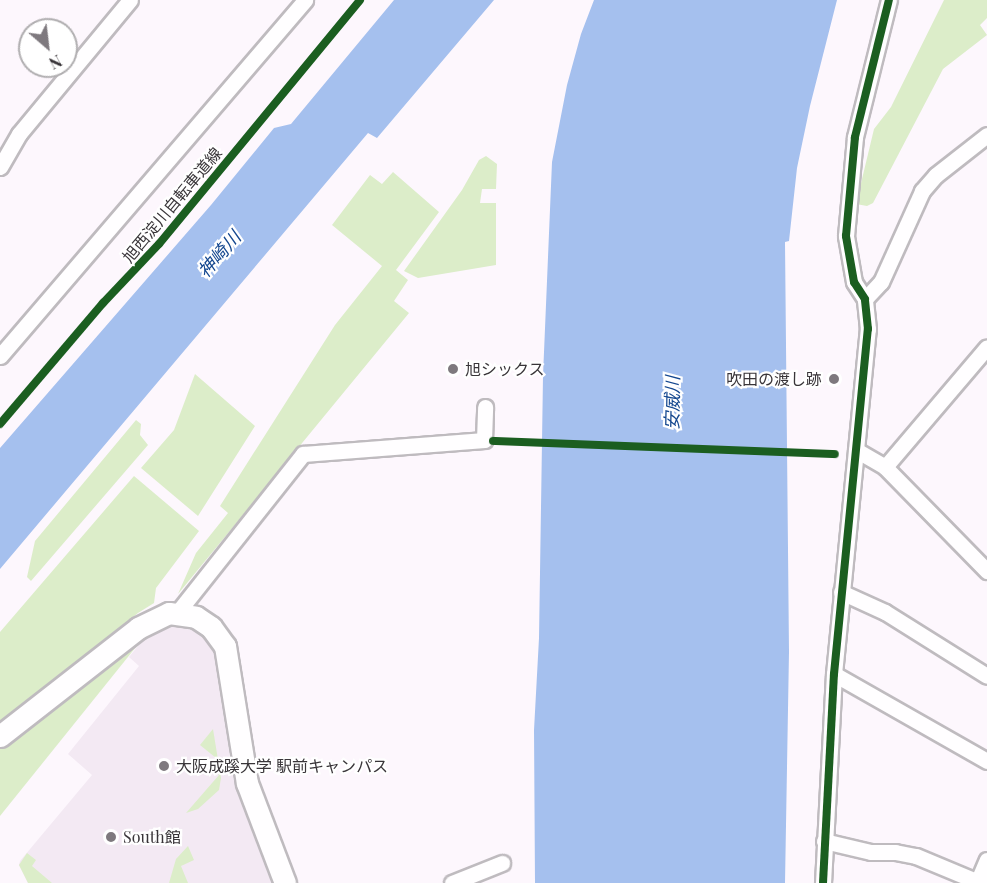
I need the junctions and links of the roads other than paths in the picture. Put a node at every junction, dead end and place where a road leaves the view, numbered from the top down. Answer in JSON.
{"nodes":[{"id":1,"x":130,"y":0,"type":"edge"},
{"id":2,"x":305,"y":0,"type":"edge"},
{"id":3,"x":890,"y":0,"type":"edge"},
{"id":4,"x":987,"y":135,"type":"edge"},
{"id":5,"x":0,"y":167,"type":"edge"},
{"id":6,"x":866,"y":298,"type":"junction"},
{"id":7,"x":987,"y":347,"type":"edge"},
{"id":8,"x":0,"y":357,"type":"edge"},
{"id":9,"x":485,"y":407,"type":"dead end"},
{"id":10,"x":856,"y":450,"type":"junction"},
{"id":11,"x":885,"y":467,"type":"junction"},
{"id":12,"x":987,"y":571,"type":"edge"},
{"id":13,"x":841,"y":592,"type":"junction"},
{"id":14,"x":177,"y":613,"type":"junction"},
{"id":15,"x":834,"y":674,"type":"junction"},
{"id":16,"x":987,"y":676,"type":"edge"},
{"id":17,"x":0,"y":736,"type":"edge"},
{"id":18,"x":987,"y":761,"type":"edge"},
{"id":19,"x":824,"y":841,"type":"junction"},
{"id":20,"x":987,"y":860,"type":"edge"},
{"id":21,"x":501,"y":863,"type":"dead end"},
{"id":22,"x":978,"y":882,"type":"edge"},
{"id":23,"x":285,"y":883,"type":"edge"},
{"id":24,"x":452,"y":883,"type":"edge"},
{"id":25,"x":824,"y":883,"type":"edge"}],
"edges":[{"from":1,"to":5,"type":"street"},
{"from":2,"to":8,"type":"street"},
{"from":3,"to":6,"type":"street"},
{"from":4,"to":6,"type":"street"},
{"from":6,"to":10,"type":"street"},
{"from":7,"to":11,"type":"street"},
{"from":9,"to":14,"type":"street"},
{"from":10,"to":11,"type":"street"},
{"from":10,"to":13,"type":"street"},
{"from":11,"to":12,"type":"street"},
{"from":13,"to":15,"type":"street"},
{"from":13,"to":16,"type":"street"},
{"from":14,"to":17,"type":"street"},
{"from":14,"to":23,"type":"street"},
{"from":15,"to":18,"type":"street"},
{"from":15,"to":19,"type":"street"},
{"from":19,"to":22,"type":"street"},
{"from":19,"to":25,"type":"street"},
{"from":20,"to":22,"type":"street"},
{"from":21,"to":24,"type":"street"}]}
